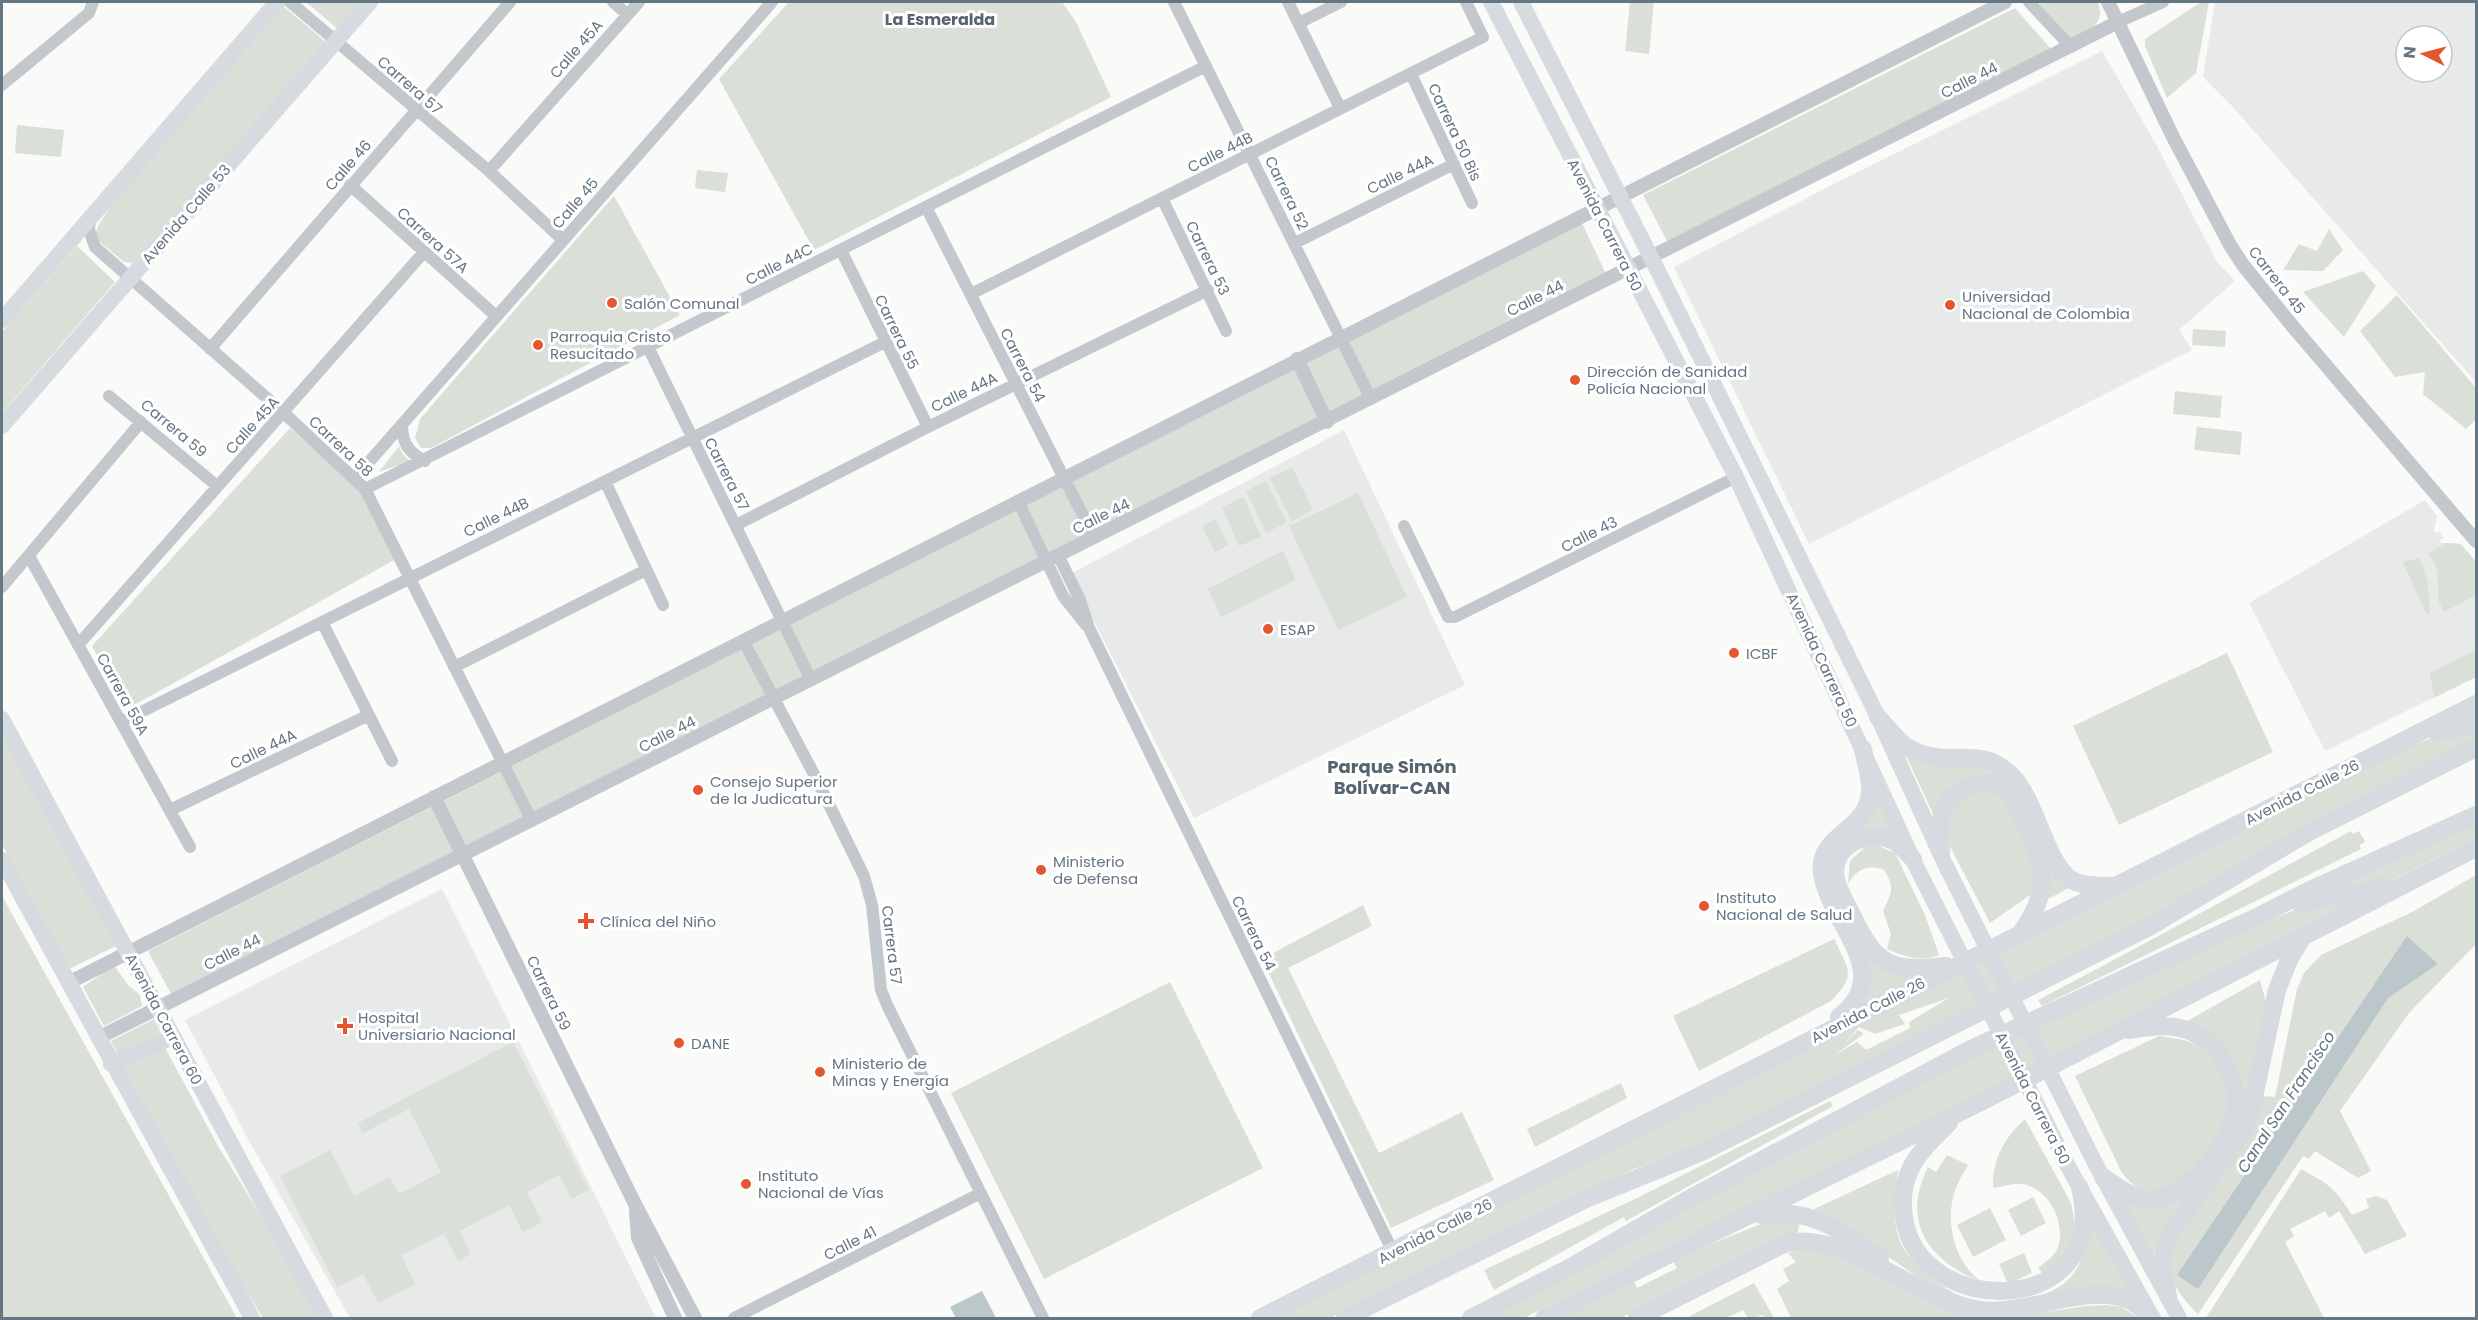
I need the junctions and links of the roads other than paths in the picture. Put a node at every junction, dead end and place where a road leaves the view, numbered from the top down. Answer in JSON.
{"nodes":[{"id":1,"x":93,"y":2,"type":"edge"},
{"id":2,"x":278,"y":2,"type":"edge"},
{"id":3,"x":290,"y":2,"type":"edge"},
{"id":4,"x":370,"y":2,"type":"edge"},
{"id":5,"x":510,"y":2,"type":"edge"},
{"id":6,"x":613,"y":2,"type":"edge"},
{"id":7,"x":639,"y":2,"type":"edge"},
{"id":8,"x":770,"y":2,"type":"edge"},
{"id":9,"x":1174,"y":2,"type":"edge"},
{"id":10,"x":1288,"y":2,"type":"edge"},
{"id":11,"x":1341,"y":2,"type":"edge"},
{"id":12,"x":1466,"y":2,"type":"edge"},
{"id":13,"x":1491,"y":2,"type":"edge"},
{"id":14,"x":1521,"y":2,"type":"edge"},
{"id":15,"x":2005,"y":2,"type":"edge"},
{"id":16,"x":2029,"y":2,"type":"edge"},
{"id":17,"x":2108,"y":2,"type":"edge"},
{"id":18,"x":2163,"y":2,"type":"edge"},
{"id":19,"x":264,"y":10,"type":"edge"},
{"id":20,"x":627,"y":14,"type":"junction"},
{"id":21,"x":2118,"y":22,"type":"junction"},
{"id":22,"x":1299,"y":23,"type":"junction"},
{"id":23,"x":336,"y":41,"type":"junction"},
{"id":24,"x":2071,"y":47,"type":"junction"},
{"id":25,"x":1206,"y":66,"type":"junction"},
{"id":26,"x":1411,"y":74,"type":"junction"},
{"id":27,"x":2,"y":85,"type":"edge"},
{"id":28,"x":1340,"y":108,"type":"junction"},
{"id":29,"x":416,"y":110,"type":"junction"},
{"id":30,"x":1251,"y":154,"type":"junction"},
{"id":31,"x":1454,"y":164,"type":"junction"},
{"id":32,"x":489,"y":171,"type":"junction"},
{"id":33,"x":350,"y":185,"type":"junction"},
{"id":34,"x":1619,"y":196,"type":"junction"},
{"id":35,"x":1162,"y":198,"type":"junction"},
{"id":36,"x":1472,"y":203,"type":"dead end"},
{"id":37,"x":926,"y":207,"type":"junction"},
{"id":38,"x":1596,"y":207,"type":"junction"},
{"id":39,"x":90,"y":218,"type":"junction"},
{"id":40,"x":563,"y":240,"type":"junction"},
{"id":41,"x":1295,"y":243,"type":"junction"},
{"id":42,"x":841,"y":250,"type":"junction"},
{"id":43,"x":424,"y":252,"type":"junction"},
{"id":44,"x":1651,"y":258,"type":"junction"},
{"id":45,"x":1628,"y":270,"type":"junction"},
{"id":46,"x":130,"y":278,"type":"junction"},
{"id":47,"x":1208,"y":290,"type":"junction"},
{"id":48,"x":970,"y":294,"type":"junction"},
{"id":49,"x":496,"y":316,"type":"junction"},
{"id":50,"x":2,"y":320,"type":"edge"},
{"id":51,"x":1226,"y":331,"type":"dead end"},
{"id":52,"x":1341,"y":336,"type":"junction"},
{"id":53,"x":885,"y":342,"type":"junction"},
{"id":54,"x":648,"y":347,"type":"junction"},
{"id":55,"x":210,"y":348,"type":"junction"},
{"id":56,"x":1297,"y":359,"type":"junction"},
{"id":57,"x":1016,"y":384,"type":"junction"},
{"id":58,"x":110,"y":396,"type":"dead end"},
{"id":59,"x":1371,"y":399,"type":"junction"},
{"id":60,"x":284,"y":413,"type":"junction"},
{"id":61,"x":141,"y":422,"type":"junction"},
{"id":62,"x":1327,"y":422,"type":"junction"},
{"id":63,"x":2,"y":426,"type":"edge"},
{"id":64,"x":402,"y":427,"type":"junction"},
{"id":65,"x":928,"y":427,"type":"junction"},
{"id":66,"x":692,"y":438,"type":"junction"},
{"id":67,"x":425,"y":461,"type":"junction"},
{"id":68,"x":1736,"y":477,"type":"junction"},
{"id":69,"x":355,"y":478,"type":"junction"},
{"id":70,"x":1063,"y":478,"type":"junction"},
{"id":71,"x":605,"y":481,"type":"junction"},
{"id":72,"x":217,"y":486,"type":"junction"},
{"id":73,"x":365,"y":489,"type":"junction"},
{"id":74,"x":1018,"y":501,"type":"junction"},
{"id":75,"x":736,"y":525,"type":"junction"},
{"id":76,"x":1404,"y":526,"type":"dead end"},
{"id":77,"x":1094,"y":537,"type":"junction"},
{"id":78,"x":2476,"y":541,"type":"edge"},
{"id":79,"x":28,"y":556,"type":"junction"},
{"id":80,"x":1052,"y":558,"type":"junction"},
{"id":81,"x":646,"y":570,"type":"junction"},
{"id":82,"x":410,"y":576,"type":"junction"},
{"id":83,"x":2,"y":587,"type":"edge"},
{"id":84,"x":663,"y":605,"type":"dead end"},
{"id":85,"x":781,"y":621,"type":"junction"},
{"id":86,"x":322,"y":622,"type":"junction"},
{"id":87,"x":743,"y":640,"type":"junction"},
{"id":88,"x":78,"y":645,"type":"junction"},
{"id":89,"x":454,"y":668,"type":"junction"},
{"id":90,"x":811,"y":680,"type":"junction"},
{"id":91,"x":773,"y":699,"type":"junction"},
{"id":92,"x":2476,"y":704,"type":"edge"},
{"id":93,"x":369,"y":715,"type":"junction"},
{"id":94,"x":1878,"y":717,"type":"junction"},
{"id":95,"x":2,"y":719,"type":"edge"},
{"id":96,"x":121,"y":722,"type":"junction"},
{"id":97,"x":2476,"y":723,"type":"edge"},
{"id":98,"x":2412,"y":737,"type":"junction"},
{"id":99,"x":2476,"y":748,"type":"edge"},
{"id":100,"x":1863,"y":749,"type":"junction"},
{"id":101,"x":392,"y":761,"type":"dead end"},
{"id":102,"x":503,"y":762,"type":"junction"},
{"id":103,"x":434,"y":797,"type":"junction"},
{"id":104,"x":170,"y":810,"type":"junction"},
{"id":105,"x":2476,"y":815,"type":"edge"},
{"id":106,"x":532,"y":821,"type":"junction"},
{"id":107,"x":190,"y":847,"type":"dead end"},
{"id":108,"x":2476,"y":848,"type":"edge"},
{"id":109,"x":463,"y":855,"type":"junction"},
{"id":110,"x":1943,"y":858,"type":"junction"},
{"id":111,"x":2,"y":860,"type":"edge"},
{"id":112,"x":1915,"y":863,"type":"junction"},
{"id":113,"x":2439,"y":867,"type":"junction"},
{"id":114,"x":2114,"y":886,"type":"junction"},
{"id":115,"x":2255,"y":918,"type":"junction"},
{"id":116,"x":2021,"y":933,"type":"junction"},
{"id":117,"x":2303,"y":936,"type":"junction"},
{"id":118,"x":129,"y":952,"type":"junction"},
{"id":119,"x":1957,"y":965,"type":"junction"},
{"id":120,"x":68,"y":983,"type":"junction"},
{"id":121,"x":158,"y":1008,"type":"junction"},
{"id":122,"x":2116,"y":1032,"type":"junction"},
{"id":123,"x":172,"y":1037,"type":"junction"},
{"id":124,"x":98,"y":1038,"type":"junction"},
{"id":125,"x":1803,"y":1043,"type":"junction"},
{"id":126,"x":111,"y":1064,"type":"junction"},
{"id":127,"x":1962,"y":1112,"type":"junction"},
{"id":128,"x":2099,"y":1170,"type":"junction"},
{"id":129,"x":2080,"y":1188,"type":"junction"},
{"id":130,"x":981,"y":1193,"type":"junction"},
{"id":131,"x":635,"y":1204,"type":"junction"},
{"id":132,"x":1749,"y":1217,"type":"junction"},
{"id":133,"x":1393,"y":1252,"type":"junction"},
{"id":134,"x":1915,"y":1285,"type":"junction"},
{"id":135,"x":2168,"y":1296,"type":"junction"},
{"id":136,"x":252,"y":1318,"type":"edge"},
{"id":137,"x":325,"y":1318,"type":"edge"},
{"id":138,"x":675,"y":1318,"type":"edge"},
{"id":139,"x":695,"y":1318,"type":"edge"},
{"id":140,"x":734,"y":1318,"type":"edge"},
{"id":141,"x":1043,"y":1318,"type":"edge"},
{"id":142,"x":1260,"y":1318,"type":"edge"},
{"id":143,"x":1345,"y":1318,"type":"edge"},
{"id":144,"x":1471,"y":1318,"type":"edge"},
{"id":145,"x":1544,"y":1318,"type":"edge"},
{"id":146,"x":1637,"y":1318,"type":"edge"},
{"id":147,"x":2152,"y":1318,"type":"edge"},
{"id":148,"x":2179,"y":1318,"type":"edge"}],
"edges":[{"from":1,"to":27,"type":"street"},
{"from":2,"to":19,"type":"main road"},
{"from":3,"to":23,"type":"street","name":"Carrera 57"},
{"from":4,"to":23,"type":"main road","name":"Avenida Calle 53"},
{"from":5,"to":29,"type":"street","name":"Calle 46"},
{"from":6,"to":20,"type":"street"},
{"from":7,"to":20,"type":"street","name":"Calle 45A"},
{"from":8,"to":40,"type":"street","name":"Calle 45"},
{"from":9,"to":25,"type":"street","name":"Carrera 52"},
{"from":10,"to":22,"type":"street"},
{"from":11,"to":22,"type":"street"},
{"from":12,"to":26,"type":"street","name":"Calle 44B"},
{"from":13,"to":38,"type":"main road","name":"Avenida Carrera 50"},
{"from":14,"to":34,"type":"main road","name":"Avenida Carrera 50"},
{"from":15,"to":34,"type":"street"},
{"from":16,"to":24,"type":"street"},
{"from":17,"to":21,"type":"street","name":"Carrera 45"},
{"from":18,"to":21,"type":"street"},
{"from":19,"to":39,"type":"main road"},
{"from":20,"to":32,"type":"street","name":"Calle 45A"},
{"from":21,"to":24,"type":"street","name":"Calle 44"},
{"from":21,"to":78,"type":"street","name":"Carrera 45"},
{"from":22,"to":28,"type":"street"},
{"from":23,"to":29,"type":"street","name":"Carrera 57"},
{"from":23,"to":46,"type":"main road","name":"Avenida Calle 53"},
{"from":24,"to":44,"type":"street","name":"Calle 44"},
{"from":25,"to":30,"type":"street","name":"Carrera 52"},
{"from":25,"to":37,"type":"street","name":"Calle 44C"},
{"from":26,"to":28,"type":"street","name":"Calle 44B"},
{"from":26,"to":31,"type":"street","name":"Carrera 50 Bis"},
{"from":28,"to":30,"type":"street","name":"Calle 44B"},
{"from":29,"to":32,"type":"street","name":"Carrera 57"},
{"from":29,"to":33,"type":"street","name":"Calle 46"},
{"from":30,"to":35,"type":"street","name":"Calle 44B"},
{"from":30,"to":41,"type":"street","name":"Carrera 52"},
{"from":31,"to":36,"type":"street","name":"Carrera 50 Bis"},
{"from":31,"to":41,"type":"street","name":"Calle 44A"},
{"from":32,"to":40,"type":"street","name":"Carrera 57"},
{"from":33,"to":43,"type":"street","name":"Carrera 57A"},
{"from":33,"to":55,"type":"street","name":"Calle 46"},
{"from":34,"to":38,"type":"street"},
{"from":34,"to":44,"type":"main road","name":"Avenida Carrera 50"},
{"from":35,"to":47,"type":"street","name":"Carrera 53"},
{"from":35,"to":48,"type":"street","name":"Calle 44B"},
{"from":37,"to":42,"type":"street","name":"Calle 44C"},
{"from":37,"to":48,"type":"street","name":"Carrera 54"},
{"from":38,"to":45,"type":"main road","name":"Avenida Carrera 50"},
{"from":38,"to":52,"type":"street"},
{"from":39,"to":46,"type":"street","name":"Carrera 58"},
{"from":39,"to":50,"type":"main road"},
{"from":40,"to":49,"type":"street","name":"Calle 45"},
{"from":41,"to":52,"type":"street","name":"Carrera 52"},
{"from":42,"to":53,"type":"street","name":"Carrera 55"},
{"from":42,"to":54,"type":"street","name":"Calle 44C"},
{"from":43,"to":49,"type":"street","name":"Carrera 57A"},
{"from":43,"to":60,"type":"street","name":"Calle 45A"},
{"from":44,"to":45,"type":"street","name":"Calle 44"},
{"from":44,"to":94,"type":"main road","name":"Avenida Carrera 50"},
{"from":45,"to":59,"type":"street","name":"Calle 44"},
{"from":45,"to":68,"type":"main road","name":"Avenida Carrera 50"},
{"from":46,"to":55,"type":"street","name":"Carrera 58"},
{"from":46,"to":63,"type":"main road","name":"Avenida Calle 53"},
{"from":47,"to":51,"type":"street","name":"Carrera 53"},
{"from":47,"to":57,"type":"street","name":"Calle 44A"},
{"from":48,"to":57,"type":"street","name":"Carrera 54"},
{"from":49,"to":64,"type":"street","name":"Calle 45"},
{"from":52,"to":56,"type":"street"},
{"from":52,"to":59,"type":"street","name":"Carrera 52"},
{"from":53,"to":65,"type":"street","name":"Carrera 55"},
{"from":53,"to":66,"type":"street","name":"Calle 44B"},
{"from":54,"to":66,"type":"street","name":"Carrera 57"},
{"from":54,"to":67,"type":"street","name":"Calle 44C"},
{"from":55,"to":60,"type":"street","name":"Carrera 58"},
{"from":56,"to":62,"type":"street"},
{"from":56,"to":70,"type":"street"},
{"from":57,"to":65,"type":"street","name":"Calle 44A"},
{"from":57,"to":70,"type":"street","name":"Carrera 54"},
{"from":58,"to":61,"type":"street","name":"Carrera 59"},
{"from":59,"to":62,"type":"street","name":"Calle 44"},
{"from":60,"to":69,"type":"street","name":"Carrera 58"},
{"from":60,"to":72,"type":"street","name":"Calle 45A"},
{"from":61,"to":72,"type":"street","name":"Carrera 59"},
{"from":61,"to":79,"type":"street"},
{"from":62,"to":77,"type":"street","name":"Calle 44"},
{"from":64,"to":67,"type":"street"},
{"from":64,"to":69,"type":"street","name":"Calle 45"},
{"from":65,"to":75,"type":"street","name":"Calle 44A"},
{"from":66,"to":71,"type":"street","name":"Calle 44B"},
{"from":66,"to":75,"type":"street","name":"Carrera 57"},
{"from":67,"to":73,"type":"street","name":"Calle 44C"},
{"from":68,"to":76,"type":"street","name":"Calle 43"},
{"from":68,"to":100,"type":"main road","name":"Avenida Carrera 50"},
{"from":69,"to":73,"type":"street","name":"Carrera 58"},
{"from":70,"to":74,"type":"street"},
{"from":70,"to":77,"type":"street","name":"Carrera 54"},
{"from":71,"to":81,"type":"street"},
{"from":71,"to":82,"type":"street","name":"Calle 44B"},
{"from":72,"to":88,"type":"street","name":"Calle 45A"},
{"from":73,"to":82,"type":"street","name":"Carrera 58"},
{"from":74,"to":80,"type":"street","name":"Carrera 54"},
{"from":74,"to":85,"type":"street"},
{"from":75,"to":85,"type":"street","name":"Carrera 57"},
{"from":77,"to":80,"type":"street","name":"Calle 44"},
{"from":79,"to":83,"type":"street"},
{"from":79,"to":88,"type":"street","name":"Carrera 59A"},
{"from":80,"to":90,"type":"street","name":"Calle 44"},
{"from":80,"to":133,"type":"street","name":"Carrera 54"},
{"from":81,"to":84,"type":"street"},
{"from":81,"to":89,"type":"street"},
{"from":82,"to":86,"type":"street","name":"Calle 44B"},
{"from":82,"to":89,"type":"street","name":"Carrera 58"},
{"from":85,"to":87,"type":"street"},
{"from":85,"to":90,"type":"street","name":"Carrera 57"},
{"from":86,"to":93,"type":"street"},
{"from":86,"to":96,"type":"street","name":"Calle 44B"},
{"from":87,"to":91,"type":"street","name":"Carrera 57"},
{"from":87,"to":102,"type":"street"},
{"from":88,"to":96,"type":"street","name":"Carrera 59A"},
{"from":89,"to":102,"type":"street","name":"Carrera 58"},
{"from":90,"to":91,"type":"street","name":"Calle 44"},
{"from":91,"to":106,"type":"street","name":"Calle 44"},
{"from":91,"to":130,"type":"street","name":"Carrera 57"},
{"from":92,"to":98,"type":"main road","name":"Avenida Calle 26"},
{"from":93,"to":101,"type":"street"},
{"from":93,"to":104,"type":"street","name":"Calle 44A"},
{"from":94,"to":110,"type":"main road","name":"Avenida Carrera 50"},
{"from":94,"to":114,"type":"main road"},
{"from":95,"to":118,"type":"main road","name":"Avenida Carrera 60"},
{"from":96,"to":104,"type":"street","name":"Carrera 59A"},
{"from":97,"to":98,"type":"main road"},
{"from":98,"to":114,"type":"main road","name":"Avenida Calle 26"},
{"from":99,"to":143,"type":"main road"},
{"from":100,"to":112,"type":"main road","name":"Avenida Carrera 50"},
{"from":100,"to":125,"type":"main road"},
{"from":102,"to":103,"type":"street"},
{"from":102,"to":106,"type":"street","name":"Carrera 58"},
{"from":103,"to":109,"type":"street","name":"Carrera 59"},
{"from":103,"to":118,"type":"street"},
{"from":104,"to":107,"type":"street","name":"Carrera 59A"},
{"from":105,"to":115,"type":"main road"},
{"from":106,"to":109,"type":"street","name":"Calle 44"},
{"from":108,"to":113,"type":"main road"},
{"from":109,"to":121,"type":"street","name":"Calle 44"},
{"from":109,"to":131,"type":"street","name":"Carrera 59"},
{"from":110,"to":116,"type":"main road"},
{"from":110,"to":128,"type":"main road","name":"Avenida Carrera 50"},
{"from":111,"to":120,"type":"main road"},
{"from":112,"to":119,"type":"main road"},
{"from":112,"to":129,"type":"main road","name":"Avenida Carrera 50"},
{"from":113,"to":115,"type":"main road"},
{"from":113,"to":117,"type":"main road"},
{"from":114,"to":116,"type":"main road","name":"Avenida Calle 26"},
{"from":115,"to":144,"type":"main road"},
{"from":116,"to":119,"type":"main road","name":"Avenida Calle 26"},
{"from":117,"to":122,"type":"main road"},
{"from":117,"to":135,"type":"main road"},
{"from":118,"to":120,"type":"street"},
{"from":118,"to":121,"type":"main road","name":"Avenida Carrera 60"},
{"from":119,"to":125,"type":"main road","name":"Avenida Calle 26"},
{"from":120,"to":124,"type":"main road"},
{"from":121,"to":123,"type":"main road","name":"Avenida Carrera 60"},
{"from":121,"to":124,"type":"street","name":"Calle 44"},
{"from":122,"to":127,"type":"main road"},
{"from":122,"to":128,"type":"main road"},
{"from":123,"to":126,"type":"main road"},
{"from":123,"to":137,"type":"main road","name":"Avenida Carrera 60"},
{"from":124,"to":126,"type":"main road"},
{"from":125,"to":133,"type":"main road","name":"Avenida Calle 26"},
{"from":126,"to":136,"type":"main road"},
{"from":127,"to":129,"type":"main road"},
{"from":127,"to":132,"type":"main road"},
{"from":128,"to":135,"type":"main road","name":"Avenida Carrera 50"},
{"from":129,"to":147,"type":"main road","name":"Avenida Carrera 50"},
{"from":130,"to":140,"type":"street","name":"Calle 41"},
{"from":130,"to":141,"type":"street","name":"Carrera 57"},
{"from":131,"to":138,"type":"street","name":"Carrera 59"},
{"from":131,"to":139,"type":"street","name":"Carrera 59"},
{"from":132,"to":134,"type":"main road"},
{"from":132,"to":145,"type":"main road"},
{"from":133,"to":142,"type":"main road","name":"Avenida Calle 26"},
{"from":134,"to":146,"type":"main road"},
{"from":134,"to":147,"type":"main road"},
{"from":135,"to":148,"type":"main road","name":"Avenida Carrera 50"}]}
